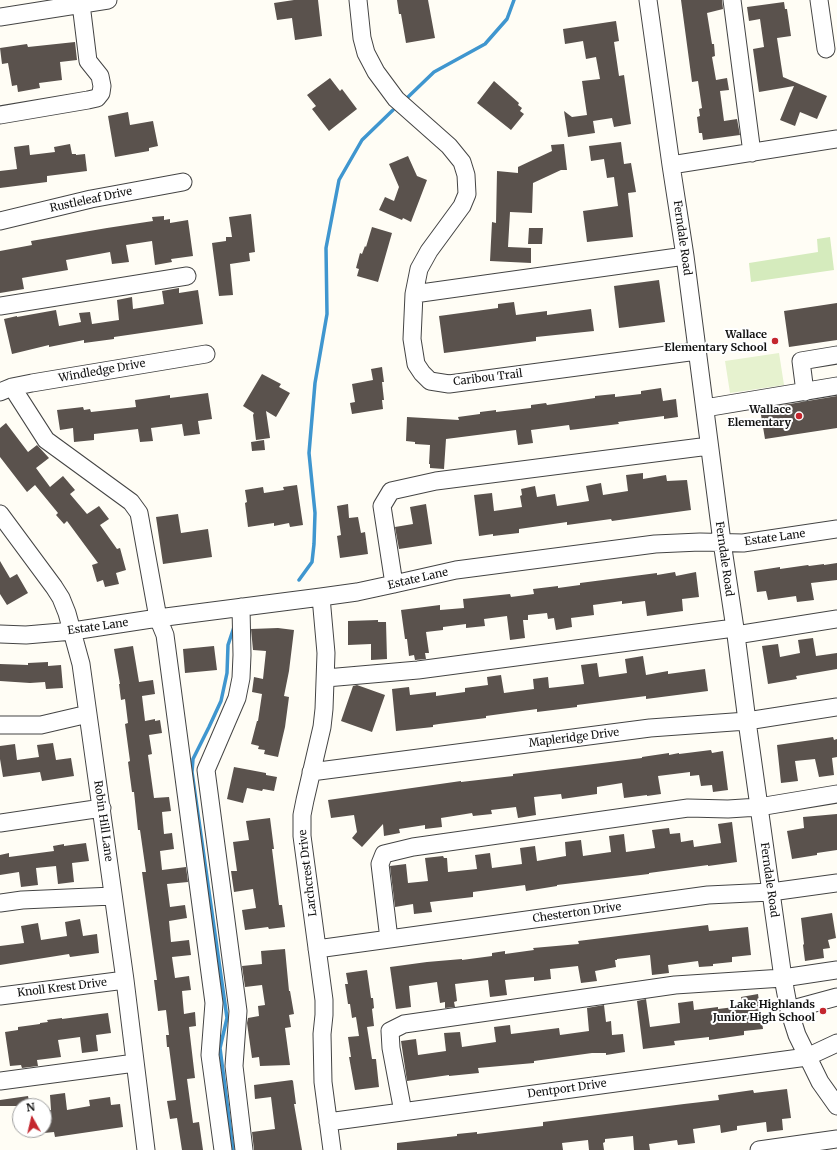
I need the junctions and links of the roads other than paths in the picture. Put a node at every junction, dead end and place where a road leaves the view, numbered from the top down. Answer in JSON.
{"nodes":[{"id":1,"x":108,"y":0,"type":"edge"},
{"id":2,"x":358,"y":0,"type":"edge"},
{"id":3,"x":648,"y":0,"type":"edge"},
{"id":4,"x":732,"y":0,"type":"edge"},
{"id":5,"x":819,"y":0,"type":"edge"},
{"id":6,"x":81,"y":4,"type":"junction"},
{"id":7,"x":0,"y":18,"type":"edge"},
{"id":8,"x":826,"y":49,"type":"dead end"},
{"id":9,"x":0,"y":115,"type":"edge"},
{"id":10,"x":837,"y":139,"type":"edge"},
{"id":11,"x":752,"y":153,"type":"junction"},
{"id":12,"x":671,"y":165,"type":"junction"},
{"id":13,"x":183,"y":182,"type":"dead end"},
{"id":14,"x":0,"y":221,"type":"edge"},
{"id":15,"x":685,"y":256,"type":"junction"},
{"id":16,"x":187,"y":276,"type":"dead end"},
{"id":17,"x":414,"y":294,"type":"junction"},
{"id":18,"x":0,"y":306,"type":"edge"},
{"id":19,"x":697,"y":351,"type":"junction"},
{"id":20,"x":206,"y":354,"type":"dead end"},
{"id":21,"x":837,"y":355,"type":"edge"},
{"id":22,"x":837,"y":386,"type":"edge"},
{"id":23,"x":4,"y":387,"type":"edge"},
{"id":24,"x":805,"y":392,"type":"junction"},
{"id":25,"x":705,"y":408,"type":"junction"},
{"id":26,"x":709,"y":446,"type":"junction"},
{"id":27,"x":0,"y":514,"type":"edge"},
{"id":28,"x":837,"y":529,"type":"edge"},
{"id":29,"x":722,"y":542,"type":"junction"},
{"id":30,"x":394,"y":584,"type":"junction"},
{"id":31,"x":322,"y":597,"type":"junction"},
{"id":32,"x":241,"y":607,"type":"junction"},
{"id":33,"x":158,"y":618,"type":"junction"},
{"id":34,"x":837,"y":619,"type":"edge"},
{"id":35,"x":73,"y":631,"type":"junction"},
{"id":36,"x":735,"y":632,"type":"junction"},
{"id":37,"x":0,"y":634,"type":"edge"},
{"id":38,"x":326,"y":678,"type":"junction"},
{"id":39,"x":837,"y":707,"type":"edge"},
{"id":40,"x":88,"y":714,"type":"junction"},
{"id":41,"x":747,"y":721,"type":"junction"},
{"id":42,"x":0,"y":725,"type":"edge"},
{"id":43,"x":311,"y":772,"type":"junction"},
{"id":44,"x":837,"y":794,"type":"edge"},
{"id":45,"x":759,"y":807,"type":"junction"},
{"id":46,"x":102,"y":808,"type":"junction"},
{"id":47,"x":0,"y":823,"type":"edge"},
{"id":48,"x":837,"y":883,"type":"edge"},
{"id":49,"x":772,"y":892,"type":"junction"},
{"id":50,"x":114,"y":896,"type":"junction"},
{"id":51,"x":0,"y":903,"type":"edge"},
{"id":52,"x":389,"y":939,"type":"junction"},
{"id":53,"x":318,"y":949,"type":"junction"},
{"id":54,"x":837,"y":970,"type":"edge"},
{"id":55,"x":783,"y":978,"type":"junction"},
{"id":56,"x":125,"y":980,"type":"junction"},
{"id":57,"x":0,"y":996,"type":"edge"},
{"id":58,"x":837,"y":997,"type":"edge"},
{"id":59,"x":789,"y":1010,"type":"junction"},
{"id":60,"x":837,"y":1043,"type":"edge"},
{"id":61,"x":807,"y":1057,"type":"junction"},
{"id":62,"x":135,"y":1063,"type":"junction"},
{"id":63,"x":0,"y":1081,"type":"edge"},
{"id":64,"x":837,"y":1106,"type":"edge"},
{"id":65,"x":402,"y":1112,"type":"junction"},
{"id":66,"x":328,"y":1122,"type":"junction"},
{"id":67,"x":837,"y":1139,"type":"edge"},
{"id":68,"x":146,"y":1150,"type":"edge"},
{"id":69,"x":223,"y":1150,"type":"edge"},
{"id":70,"x":244,"y":1150,"type":"edge"},
{"id":71,"x":332,"y":1150,"type":"edge"},
{"id":72,"x":759,"y":1150,"type":"edge"}],
"edges":[{"from":1,"to":6,"type":"street"},
{"from":2,"to":17,"type":"street","name":"Caribou Trail"},
{"from":3,"to":12,"type":"street","name":"Ferndale Road"},
{"from":4,"to":11,"type":"street"},
{"from":5,"to":8,"type":"street"},
{"from":6,"to":7,"type":"street"},
{"from":6,"to":9,"type":"street"},
{"from":10,"to":11,"type":"street"},
{"from":11,"to":12,"type":"street"},
{"from":12,"to":15,"type":"street","name":"Ferndale Road"},
{"from":13,"to":14,"type":"street","name":"Rustleleaf Drive"},
{"from":15,"to":17,"type":"street"},
{"from":15,"to":19,"type":"street","name":"Ferndale Road"},
{"from":16,"to":18,"type":"street"},
{"from":17,"to":19,"type":"street","name":"Caribou Trail"},
{"from":19,"to":25,"type":"street","name":"Ferndale Road"},
{"from":20,"to":23,"type":"street","name":"Windledge Drive"},
{"from":21,"to":24,"type":"street"},
{"from":22,"to":24,"type":"street"},
{"from":23,"to":33,"type":"street"},
{"from":24,"to":25,"type":"street"},
{"from":25,"to":26,"type":"street","name":"Ferndale Road"},
{"from":26,"to":29,"type":"street","name":"Ferndale Road"},
{"from":26,"to":30,"type":"street"},
{"from":27,"to":35,"type":"street","name":"Robin Hill Lane"},
{"from":28,"to":29,"type":"street","name":"Estate Lane"},
{"from":29,"to":30,"type":"street","name":"Estate Lane"},
{"from":29,"to":36,"type":"street","name":"Ferndale Road"},
{"from":30,"to":31,"type":"street","name":"Estate Lane"},
{"from":31,"to":32,"type":"street","name":"Estate Lane"},
{"from":31,"to":38,"type":"street","name":"Larchcrest Drive"},
{"from":32,"to":33,"type":"street","name":"Estate Lane"},
{"from":32,"to":70,"type":"street"},
{"from":33,"to":35,"type":"street","name":"Estate Lane"},
{"from":33,"to":69,"type":"street"},
{"from":34,"to":36,"type":"street"},
{"from":35,"to":37,"type":"street","name":"Estate Lane"},
{"from":35,"to":40,"type":"street","name":"Robin Hill Lane"},
{"from":36,"to":38,"type":"street"},
{"from":36,"to":41,"type":"street","name":"Ferndale Road"},
{"from":38,"to":43,"type":"street","name":"Larchcrest Drive"},
{"from":39,"to":41,"type":"street","name":"Mapleridge Drive"},
{"from":40,"to":42,"type":"street"},
{"from":40,"to":46,"type":"street","name":"Robin Hill Lane"},
{"from":41,"to":43,"type":"street","name":"Mapleridge Drive"},
{"from":41,"to":45,"type":"street","name":"Ferndale Road"},
{"from":43,"to":53,"type":"street","name":"Larchcrest Drive"},
{"from":44,"to":45,"type":"street"},
{"from":45,"to":49,"type":"street","name":"Ferndale Road"},
{"from":45,"to":52,"type":"street"},
{"from":46,"to":47,"type":"street"},
{"from":46,"to":50,"type":"street","name":"Robin Hill Lane"},
{"from":48,"to":49,"type":"street","name":"Chesterton Drive"},
{"from":49,"to":52,"type":"street","name":"Chesterton Drive"},
{"from":49,"to":55,"type":"street","name":"Ferndale Road"},
{"from":50,"to":51,"type":"street"},
{"from":50,"to":56,"type":"street","name":"Robin Hill Lane"},
{"from":52,"to":53,"type":"street","name":"Chesterton Drive"},
{"from":53,"to":66,"type":"street","name":"Larchcrest Drive"},
{"from":54,"to":55,"type":"street"},
{"from":55,"to":59,"type":"street","name":"Ferndale Road"},
{"from":55,"to":65,"type":"street"},
{"from":56,"to":57,"type":"street","name":"Knoll Krest Drive"},
{"from":56,"to":62,"type":"street","name":"Robin Hill Lane"},
{"from":58,"to":59,"type":"street"},
{"from":59,"to":61,"type":"street","name":"Ferndale Road"},
{"from":60,"to":61,"type":"street","name":"Dentport Drive"},
{"from":61,"to":64,"type":"street","name":"Ferndale Road"},
{"from":61,"to":65,"type":"street","name":"Dentport Drive"},
{"from":62,"to":63,"type":"street"},
{"from":62,"to":68,"type":"street","name":"Robin Hill Lane"},
{"from":65,"to":66,"type":"street","name":"Dentport Drive"},
{"from":66,"to":71,"type":"street","name":"Larchcrest Drive"},
{"from":67,"to":72,"type":"street"}]}
